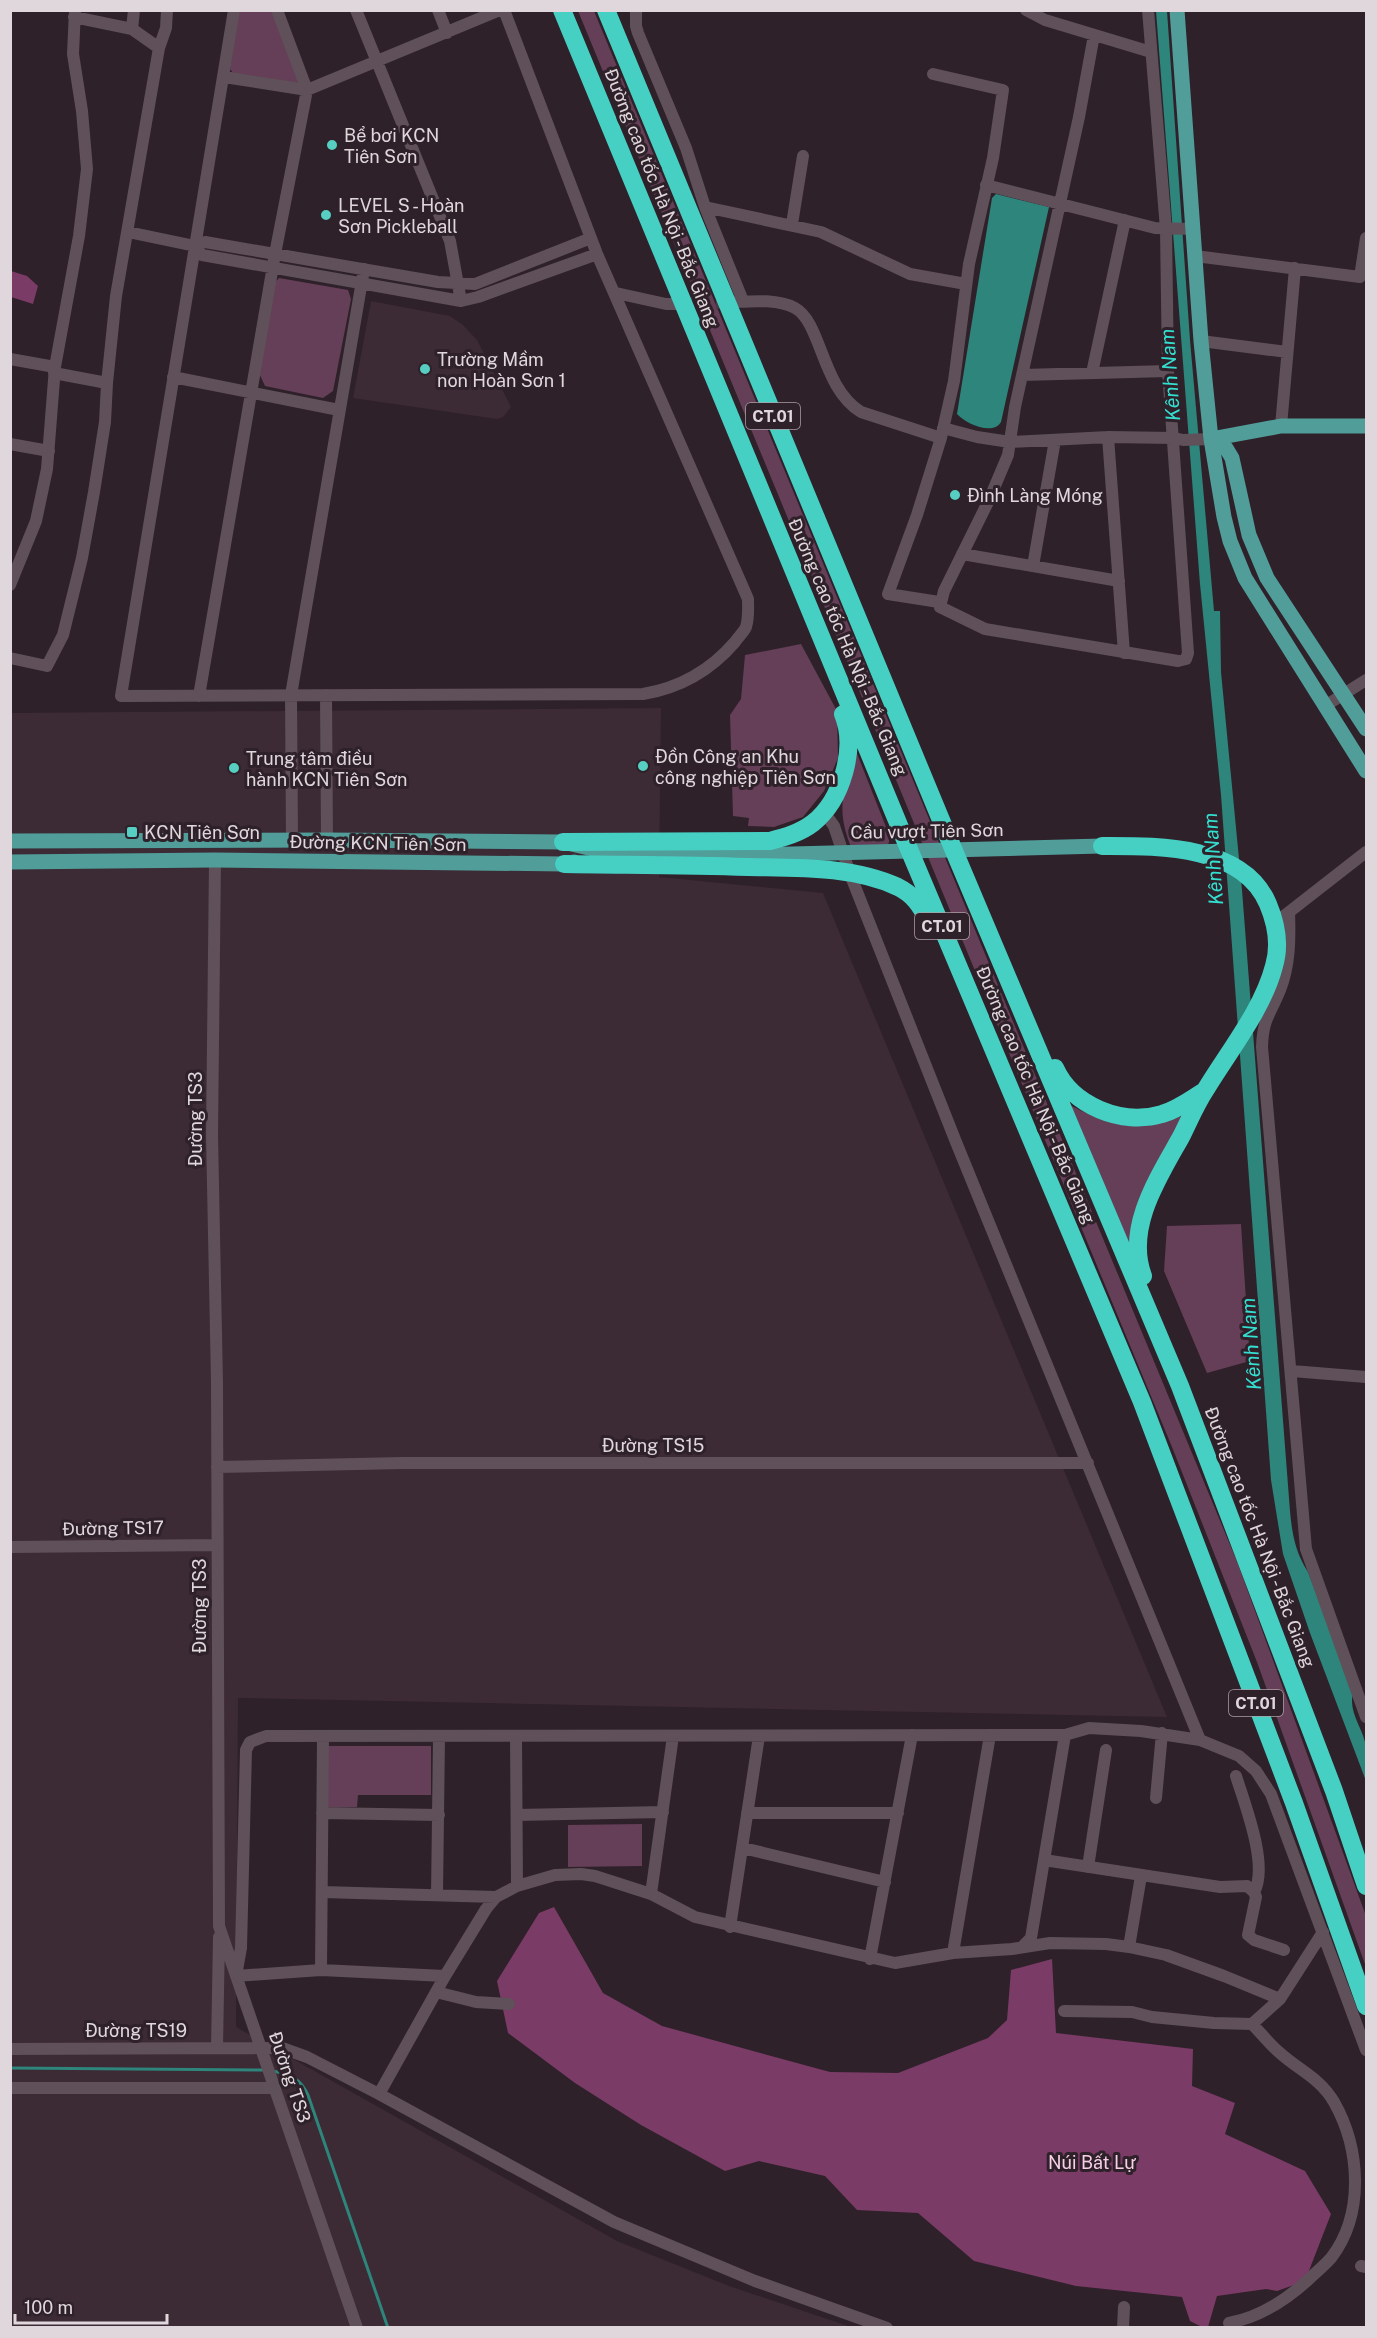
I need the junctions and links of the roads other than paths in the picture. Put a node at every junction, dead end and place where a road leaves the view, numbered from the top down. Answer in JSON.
{"nodes":[{"id":1,"x":134,"y":10,"type":"edge"},
{"id":2,"x":167,"y":10,"type":"edge"},
{"id":3,"x":234,"y":10,"type":"edge"},
{"id":4,"x":277,"y":10,"type":"edge"},
{"id":5,"x":356,"y":10,"type":"edge"},
{"id":6,"x":438,"y":10,"type":"edge"},
{"id":7,"x":502,"y":10,"type":"edge"},
{"id":8,"x":561,"y":10,"type":"edge"},
{"id":9,"x":606,"y":10,"type":"edge"},
{"id":10,"x":636,"y":10,"type":"edge"},
{"id":11,"x":1026,"y":10,"type":"edge"},
{"id":12,"x":1148,"y":10,"type":"edge"},
{"id":13,"x":1177,"y":10,"type":"edge"},
{"id":14,"x":74,"y":14,"type":"edge"},
{"id":15,"x":132,"y":29,"type":"junction"},
{"id":16,"x":447,"y":33,"type":"junction"},
{"id":17,"x":1094,"y":34,"type":"junction"},
{"id":18,"x":159,"y":48,"type":"junction"},
{"id":19,"x":1151,"y":52,"type":"junction"},
{"id":20,"x":377,"y":62,"type":"junction"},
{"id":21,"x":933,"y":74,"type":"dead end"},
{"id":22,"x":224,"y":77,"type":"junction"},
{"id":23,"x":307,"y":90,"type":"junction"},
{"id":24,"x":803,"y":156,"type":"dead end"},
{"id":25,"x":986,"y":185,"type":"junction"},
{"id":26,"x":1059,"y":203,"type":"junction"},
{"id":27,"x":705,"y":207,"type":"junction"},
{"id":28,"x":1125,"y":220,"type":"junction"},
{"id":29,"x":792,"y":224,"type":"junction"},
{"id":30,"x":1168,"y":229,"type":"junction"},
{"id":31,"x":1193,"y":229,"type":"junction"},
{"id":32,"x":128,"y":232,"type":"junction"},
{"id":33,"x":591,"y":238,"type":"junction"},
{"id":34,"x":1366,"y":238,"type":"edge"},
{"id":35,"x":195,"y":246,"type":"junction"},
{"id":36,"x":275,"y":254,"type":"junction"},
{"id":37,"x":597,"y":254,"type":"junction"},
{"id":38,"x":1195,"y":256,"type":"junction"},
{"id":39,"x":273,"y":267,"type":"junction"},
{"id":40,"x":1295,"y":268,"type":"junction"},
{"id":41,"x":363,"y":269,"type":"junction"},
{"id":42,"x":361,"y":283,"type":"junction"},
{"id":43,"x":459,"y":283,"type":"junction"},
{"id":44,"x":966,"y":284,"type":"junction"},
{"id":45,"x":616,"y":293,"type":"junction"},
{"id":46,"x":461,"y":301,"type":"junction"},
{"id":47,"x":680,"y":304,"type":"tunnel mouth"},
{"id":48,"x":1202,"y":341,"type":"junction"},
{"id":49,"x":1287,"y":352,"type":"junction"},
{"id":50,"x":10,"y":359,"type":"edge"},
{"id":51,"x":54,"y":370,"type":"junction"},
{"id":52,"x":1168,"y":371,"type":"junction"},
{"id":53,"x":1092,"y":373,"type":"junction"},
{"id":54,"x":1022,"y":375,"type":"junction"},
{"id":55,"x":173,"y":377,"type":"junction"},
{"id":56,"x":107,"y":383,"type":"junction"},
{"id":57,"x":251,"y":393,"type":"junction"},
{"id":58,"x":339,"y":410,"type":"junction"},
{"id":59,"x":1281,"y":426,"type":"junction"},
{"id":60,"x":1366,"y":426,"type":"edge"},
{"id":61,"x":942,"y":433,"type":"junction"},
{"id":62,"x":1108,"y":437,"type":"junction"},
{"id":63,"x":1178,"y":439,"type":"junction"},
{"id":64,"x":1210,"y":439,"type":"junction"},
{"id":65,"x":1055,"y":440,"type":"junction"},
{"id":66,"x":1010,"y":442,"type":"junction"},
{"id":67,"x":10,"y":444,"type":"edge"},
{"id":68,"x":743,"y":449,"type":"junction"},
{"id":69,"x":49,"y":451,"type":"junction"},
{"id":70,"x":962,"y":554,"type":"junction"},
{"id":71,"x":1033,"y":566,"type":"junction"},
{"id":72,"x":1119,"y":581,"type":"junction"},
{"id":73,"x":10,"y":585,"type":"edge"},
{"id":74,"x":939,"y":602,"type":"junction"},
{"id":75,"x":1124,"y":653,"type":"junction"},
{"id":76,"x":10,"y":658,"type":"edge"},
{"id":77,"x":1366,"y":680,"type":"edge"},
{"id":78,"x":1345,"y":694,"type":"junction"},
{"id":79,"x":291,"y":695,"type":"junction"},
{"id":80,"x":326,"y":695,"type":"junction"},
{"id":81,"x":199,"y":696,"type":"junction"},
{"id":82,"x":1325,"y":706,"type":"junction"},
{"id":83,"x":1366,"y":729,"type":"edge"},
{"id":84,"x":1366,"y":771,"type":"edge"},
{"id":85,"x":824,"y":812,"type":"junction"},
{"id":86,"x":941,"y":820,"type":"junction"},
{"id":87,"x":215,"y":840,"type":"junction"},
{"id":88,"x":292,"y":840,"type":"junction"},
{"id":89,"x":327,"y":840,"type":"junction"},
{"id":90,"x":10,"y":841,"type":"edge"},
{"id":91,"x":563,"y":842,"type":"junction"},
{"id":92,"x":1102,"y":846,"type":"joint"},
{"id":93,"x":1366,"y":852,"type":"edge"},
{"id":94,"x":610,"y":853,"type":"junction"},
{"id":95,"x":215,"y":860,"type":"junction"},
{"id":96,"x":10,"y":862,"type":"edge"},
{"id":97,"x":564,"y":864,"type":"junction"},
{"id":98,"x":850,"y":874,"type":"junction"},
{"id":99,"x":1289,"y":912,"type":"junction"},
{"id":100,"x":1274,"y":924,"type":"junction"},
{"id":101,"x":1204,"y":1091,"type":"junction"},
{"id":102,"x":1292,"y":1371,"type":"junction"},
{"id":103,"x":1366,"y":1377,"type":"edge"},
{"id":104,"x":1142,"y":1402,"type":"junction"},
{"id":105,"x":1088,"y":1464,"type":"junction"},
{"id":106,"x":217,"y":1467,"type":"junction"},
{"id":107,"x":217,"y":1545,"type":"junction"},
{"id":108,"x":10,"y":1547,"type":"edge"},
{"id":109,"x":1259,"y":1595,"type":"junction"},
{"id":110,"x":1366,"y":1717,"type":"edge"},
{"id":111,"x":1162,"y":1733,"type":"junction"},
{"id":112,"x":912,"y":1735,"type":"junction"},
{"id":113,"x":990,"y":1735,"type":"junction"},
{"id":114,"x":1065,"y":1735,"type":"junction"},
{"id":115,"x":673,"y":1736,"type":"junction"},
{"id":116,"x":759,"y":1736,"type":"junction"},
{"id":117,"x":323,"y":1737,"type":"junction"},
{"id":118,"x":439,"y":1737,"type":"junction"},
{"id":119,"x":516,"y":1737,"type":"junction"},
{"id":120,"x":1200,"y":1740,"type":"junction"},
{"id":121,"x":1107,"y":1750,"type":"dead end"},
{"id":122,"x":1236,"y":1776,"type":"dead end"},
{"id":123,"x":1156,"y":1798,"type":"dead end"},
{"id":124,"x":663,"y":1812,"type":"junction"},
{"id":125,"x":322,"y":1813,"type":"junction"},
{"id":126,"x":747,"y":1813,"type":"junction"},
{"id":127,"x":898,"y":1814,"type":"junction"},
{"id":128,"x":439,"y":1815,"type":"junction"},
{"id":129,"x":517,"y":1815,"type":"junction"},
{"id":130,"x":742,"y":1848,"type":"junction"},
{"id":131,"x":1044,"y":1860,"type":"junction"},
{"id":132,"x":1088,"y":1867,"type":"junction"},
{"id":133,"x":1141,"y":1876,"type":"junction"},
{"id":134,"x":885,"y":1882,"type":"junction"},
{"id":135,"x":518,"y":1886,"type":"junction"},
{"id":136,"x":1366,"y":1886,"type":"edge"},
{"id":137,"x":322,"y":1892,"type":"junction"},
{"id":138,"x":1254,"y":1892,"type":"junction"},
{"id":139,"x":651,"y":1894,"type":"junction"},
{"id":140,"x":437,"y":1895,"type":"junction"},
{"id":141,"x":496,"y":1897,"type":"junction"},
{"id":142,"x":219,"y":1926,"type":"junction"},
{"id":143,"x":730,"y":1927,"type":"junction"},
{"id":144,"x":1323,"y":1932,"type":"junction"},
{"id":145,"x":1024,"y":1945,"type":"junction"},
{"id":146,"x":1129,"y":1947,"type":"junction"},
{"id":147,"x":1284,"y":1950,"type":"dead end"},
{"id":148,"x":953,"y":1953,"type":"junction"},
{"id":149,"x":870,"y":1959,"type":"junction"},
{"id":150,"x":321,"y":1970,"type":"junction"},
{"id":151,"x":236,"y":1976,"type":"junction"},
{"id":152,"x":445,"y":1976,"type":"junction"},
{"id":153,"x":436,"y":1992,"type":"junction"},
{"id":154,"x":1280,"y":1998,"type":"junction"},
{"id":155,"x":509,"y":2004,"type":"dead end"},
{"id":156,"x":1366,"y":2006,"type":"edge"},
{"id":157,"x":1064,"y":2012,"type":"dead end"},
{"id":158,"x":1252,"y":2024,"type":"junction"},
{"id":159,"x":217,"y":2048,"type":"junction"},
{"id":160,"x":10,"y":2049,"type":"edge"},
{"id":161,"x":1366,"y":2050,"type":"edge"},
{"id":162,"x":263,"y":2054,"type":"junction"},
{"id":163,"x":10,"y":2088,"type":"edge"},
{"id":164,"x":275,"y":2088,"type":"junction"},
{"id":165,"x":379,"y":2094,"type":"junction"},
{"id":166,"x":1124,"y":2307,"type":"dead end"},
{"id":167,"x":1229,"y":2323,"type":"dead end"},
{"id":168,"x":357,"y":2328,"type":"edge"},
{"id":169,"x":887,"y":2328,"type":"edge"},
{"id":170,"x":1123,"y":2328,"type":"edge"}],
"edges":[{"from":1,"to":15,"type":"street"},
{"from":2,"to":18,"type":"street"},
{"from":3,"to":22,"type":"street"},
{"from":4,"to":23,"type":"street"},
{"from":5,"to":20,"type":"street"},
{"from":6,"to":16,"type":"street"},
{"from":7,"to":16,"type":"street"},
{"from":7,"to":33,"type":"street"},
{"from":8,"to":68,"type":"highway","name":"Đường cao tốc Hà Nội - Bắc Giang","number":"CT.01"},
{"from":9,"to":86,"type":"highway","name":"Đường cao tốc Hà Nội - Bắc Giang","number":"CT.01"},
{"from":10,"to":27,"type":"street"},
{"from":11,"to":17,"type":"street"},
{"from":12,"to":19,"type":"street"},
{"from":13,"to":31,"type":"main road"},
{"from":14,"to":15,"type":"street"},
{"from":14,"to":51,"type":"street"},
{"from":15,"to":18,"type":"street"},
{"from":16,"to":20,"type":"street"},
{"from":17,"to":19,"type":"street"},
{"from":17,"to":26,"type":"street"},
{"from":18,"to":32,"type":"street"},
{"from":19,"to":30,"type":"street"},
{"from":20,"to":23,"type":"street"},
{"from":20,"to":43,"type":"street"},
{"from":21,"to":25,"type":"street"},
{"from":22,"to":23,"type":"street"},
{"from":22,"to":35,"type":"street"},
{"from":23,"to":36,"type":"street"},
{"from":24,"to":29,"type":"street"},
{"from":25,"to":26,"type":"street"},
{"from":25,"to":44,"type":"street"},
{"from":26,"to":28,"type":"street"},
{"from":26,"to":54,"type":"street"},
{"from":27,"to":29,"type":"street"},
{"from":27,"to":61,"type":"street"},
{"from":28,"to":30,"type":"street"},
{"from":28,"to":53,"type":"street"},
{"from":29,"to":44,"type":"street"},
{"from":30,"to":31,"type":"street"},
{"from":30,"to":52,"type":"street"},
{"from":31,"to":38,"type":"main road"},
{"from":32,"to":35,"type":"street"},
{"from":32,"to":56,"type":"street"},
{"from":33,"to":37,"type":"street"},
{"from":33,"to":43,"type":"street"},
{"from":34,"to":40,"type":"street"},
{"from":35,"to":36,"type":"street"},
{"from":35,"to":39,"type":"street"},
{"from":35,"to":55,"type":"street"},
{"from":36,"to":39,"type":"street"},
{"from":36,"to":41,"type":"street"},
{"from":37,"to":45,"type":"street"},
{"from":37,"to":46,"type":"street"},
{"from":38,"to":40,"type":"street"},
{"from":38,"to":48,"type":"main road"},
{"from":39,"to":42,"type":"street"},
{"from":39,"to":57,"type":"street"},
{"from":40,"to":49,"type":"street"},
{"from":41,"to":42,"type":"street"},
{"from":41,"to":43,"type":"street"},
{"from":42,"to":46,"type":"street"},
{"from":42,"to":58,"type":"street"},
{"from":43,"to":46,"type":"street"},
{"from":44,"to":61,"type":"street"},
{"from":45,"to":47,"type":"street"},
{"from":45,"to":80,"type":"street"},
{"from":48,"to":49,"type":"street"},
{"from":48,"to":64,"type":"main road"},
{"from":49,"to":59,"type":"street"},
{"from":50,"to":51,"type":"street"},
{"from":51,"to":56,"type":"street"},
{"from":51,"to":69,"type":"street"},
{"from":52,"to":53,"type":"street"},
{"from":52,"to":63,"type":"street"},
{"from":53,"to":54,"type":"street"},
{"from":54,"to":66,"type":"street"},
{"from":55,"to":57,"type":"street"},
{"from":55,"to":81,"type":"street"},
{"from":56,"to":76,"type":"street"},
{"from":57,"to":58,"type":"street"},
{"from":57,"to":81,"type":"street"},
{"from":58,"to":79,"type":"street"},
{"from":59,"to":60,"type":"main road"},
{"from":59,"to":64,"type":"main road"},
{"from":61,"to":66,"type":"street"},
{"from":61,"to":74,"type":"street"},
{"from":62,"to":63,"type":"street"},
{"from":62,"to":65,"type":"street"},
{"from":62,"to":72,"type":"street"},
{"from":63,"to":64,"type":"street"},
{"from":63,"to":75,"type":"street"},
{"from":64,"to":78,"type":"main road"},
{"from":64,"to":82,"type":"main road"},
{"from":65,"to":66,"type":"street"},
{"from":65,"to":71,"type":"street"},
{"from":66,"to":70,"type":"street"},
{"from":67,"to":69,"type":"street"},
{"from":68,"to":85,"type":"highway"},
{"from":68,"to":104,"type":"highway","name":"Đường cao tốc Hà Nội - Bắc Giang","number":"CT.01"},
{"from":69,"to":73,"type":"street"},
{"from":70,"to":71,"type":"street"},
{"from":70,"to":74,"type":"street"},
{"from":71,"to":72,"type":"street"},
{"from":72,"to":75,"type":"street"},
{"from":74,"to":75,"type":"street"},
{"from":77,"to":78,"type":"street"},
{"from":78,"to":82,"type":"street"},
{"from":78,"to":83,"type":"main road"},
{"from":79,"to":80,"type":"street"},
{"from":79,"to":81,"type":"street"},
{"from":79,"to":88,"type":"street"},
{"from":80,"to":89,"type":"street"},
{"from":82,"to":84,"type":"main road"},
{"from":85,"to":91,"type":"highway"},
{"from":85,"to":98,"type":"street"},
{"from":86,"to":101,"type":"highway"},
{"from":86,"to":109,"type":"highway","name":"Đường cao tốc Hà Nội - Bắc Giang","number":"CT.01"},
{"from":87,"to":88,"type":"main road","name":"Đường KCN Tiên Sơn"},
{"from":87,"to":90,"type":"main road","name":"Đường KCN Tiên Sơn"},
{"from":87,"to":95,"type":"main road"},
{"from":88,"to":89,"type":"main road","name":"Đường KCN Tiên Sơn"},
{"from":89,"to":91,"type":"main road","name":"Đường KCN Tiên Sơn"},
{"from":91,"to":94,"type":"main road","name":"Đường KCN Tiên Sơn"},
{"from":92,"to":94,"type":"main road","name":"Cầu vượt Tiên Sơn"},
{"from":92,"to":100,"type":"highway"},
{"from":93,"to":99,"type":"street"},
{"from":94,"to":97,"type":"main road","name":"Đường KCN Tiên Sơn"},
{"from":95,"to":96,"type":"main road","name":"Đường KCN Tiên Sơn"},
{"from":95,"to":97,"type":"main road","name":"Đường KCN Tiên Sơn"},
{"from":95,"to":106,"type":"street","name":"Đường TS3"},
{"from":97,"to":98,"type":"highway"},
{"from":98,"to":104,"type":"highway"},
{"from":98,"to":105,"type":"street"},
{"from":99,"to":100,"type":"street"},
{"from":99,"to":102,"type":"street"},
{"from":100,"to":101,"type":"highway"},
{"from":101,"to":109,"type":"highway"},
{"from":102,"to":103,"type":"street"},
{"from":102,"to":110,"type":"street"},
{"from":104,"to":156,"type":"highway","name":"Đường cao tốc Hà Nội - Bắc Giang","number":"CT.01"},
{"from":105,"to":106,"type":"street","name":"Đường TS15"},
{"from":105,"to":120,"type":"street"},
{"from":106,"to":107,"type":"street","name":"Đường TS3"},
{"from":107,"to":108,"type":"street","name":"Đường TS17"},
{"from":107,"to":142,"type":"street","name":"Đường TS3"},
{"from":109,"to":136,"type":"highway","name":"Đường cao tốc Hà Nội - Bắc Giang","number":"CT.01"},
{"from":111,"to":114,"type":"street"},
{"from":111,"to":120,"type":"street"},
{"from":111,"to":123,"type":"street"},
{"from":112,"to":113,"type":"street"},
{"from":112,"to":116,"type":"street"},
{"from":112,"to":127,"type":"street"},
{"from":113,"to":114,"type":"street"},
{"from":113,"to":148,"type":"street"},
{"from":114,"to":131,"type":"street"},
{"from":115,"to":116,"type":"street"},
{"from":115,"to":119,"type":"street"},
{"from":115,"to":124,"type":"street"},
{"from":116,"to":126,"type":"street"},
{"from":117,"to":118,"type":"street"},
{"from":117,"to":125,"type":"street"},
{"from":117,"to":151,"type":"street"},
{"from":118,"to":119,"type":"street"},
{"from":118,"to":128,"type":"street"},
{"from":119,"to":129,"type":"street"},
{"from":120,"to":144,"type":"street"},
{"from":121,"to":132,"type":"street"},
{"from":122,"to":138,"type":"street"},
{"from":124,"to":129,"type":"street"},
{"from":124,"to":139,"type":"street"},
{"from":125,"to":128,"type":"street"},
{"from":125,"to":137,"type":"street"},
{"from":126,"to":127,"type":"street"},
{"from":126,"to":130,"type":"street"},
{"from":127,"to":134,"type":"street"},
{"from":128,"to":140,"type":"street"},
{"from":129,"to":135,"type":"street"},
{"from":130,"to":134,"type":"street"},
{"from":130,"to":143,"type":"street"},
{"from":131,"to":132,"type":"street"},
{"from":131,"to":145,"type":"street"},
{"from":132,"to":133,"type":"street"},
{"from":133,"to":138,"type":"street"},
{"from":133,"to":146,"type":"street"},
{"from":134,"to":149,"type":"street"},
{"from":135,"to":139,"type":"street"},
{"from":135,"to":141,"type":"street"},
{"from":137,"to":140,"type":"street"},
{"from":137,"to":150,"type":"street"},
{"from":138,"to":147,"type":"street"},
{"from":139,"to":143,"type":"street"},
{"from":140,"to":141,"type":"street"},
{"from":141,"to":152,"type":"street"},
{"from":142,"to":151,"type":"street","name":"Đường TS3"},
{"from":142,"to":159,"type":"street"},
{"from":143,"to":149,"type":"street"},
{"from":144,"to":154,"type":"street"},
{"from":144,"to":161,"type":"street"},
{"from":145,"to":146,"type":"street"},
{"from":145,"to":148,"type":"street"},
{"from":146,"to":154,"type":"street"},
{"from":148,"to":149,"type":"street"},
{"from":150,"to":151,"type":"street"},
{"from":150,"to":152,"type":"street"},
{"from":151,"to":162,"type":"street","name":"Đường TS3"},
{"from":152,"to":153,"type":"street"},
{"from":153,"to":155,"type":"street"},
{"from":153,"to":165,"type":"street"},
{"from":154,"to":158,"type":"street"},
{"from":157,"to":158,"type":"street"},
{"from":158,"to":167,"type":"street"},
{"from":159,"to":160,"type":"street","name":"Đường TS19"},
{"from":159,"to":162,"type":"street","name":"Đường TS19"},
{"from":162,"to":164,"type":"street","name":"Đường TS3"},
{"from":162,"to":165,"type":"street","name":"Đường TS19"},
{"from":163,"to":164,"type":"street"},
{"from":164,"to":168,"type":"street","name":"Đường TS3"},
{"from":165,"to":169,"type":"street","name":"Đường TS19"},
{"from":166,"to":170,"type":"street"}]}
